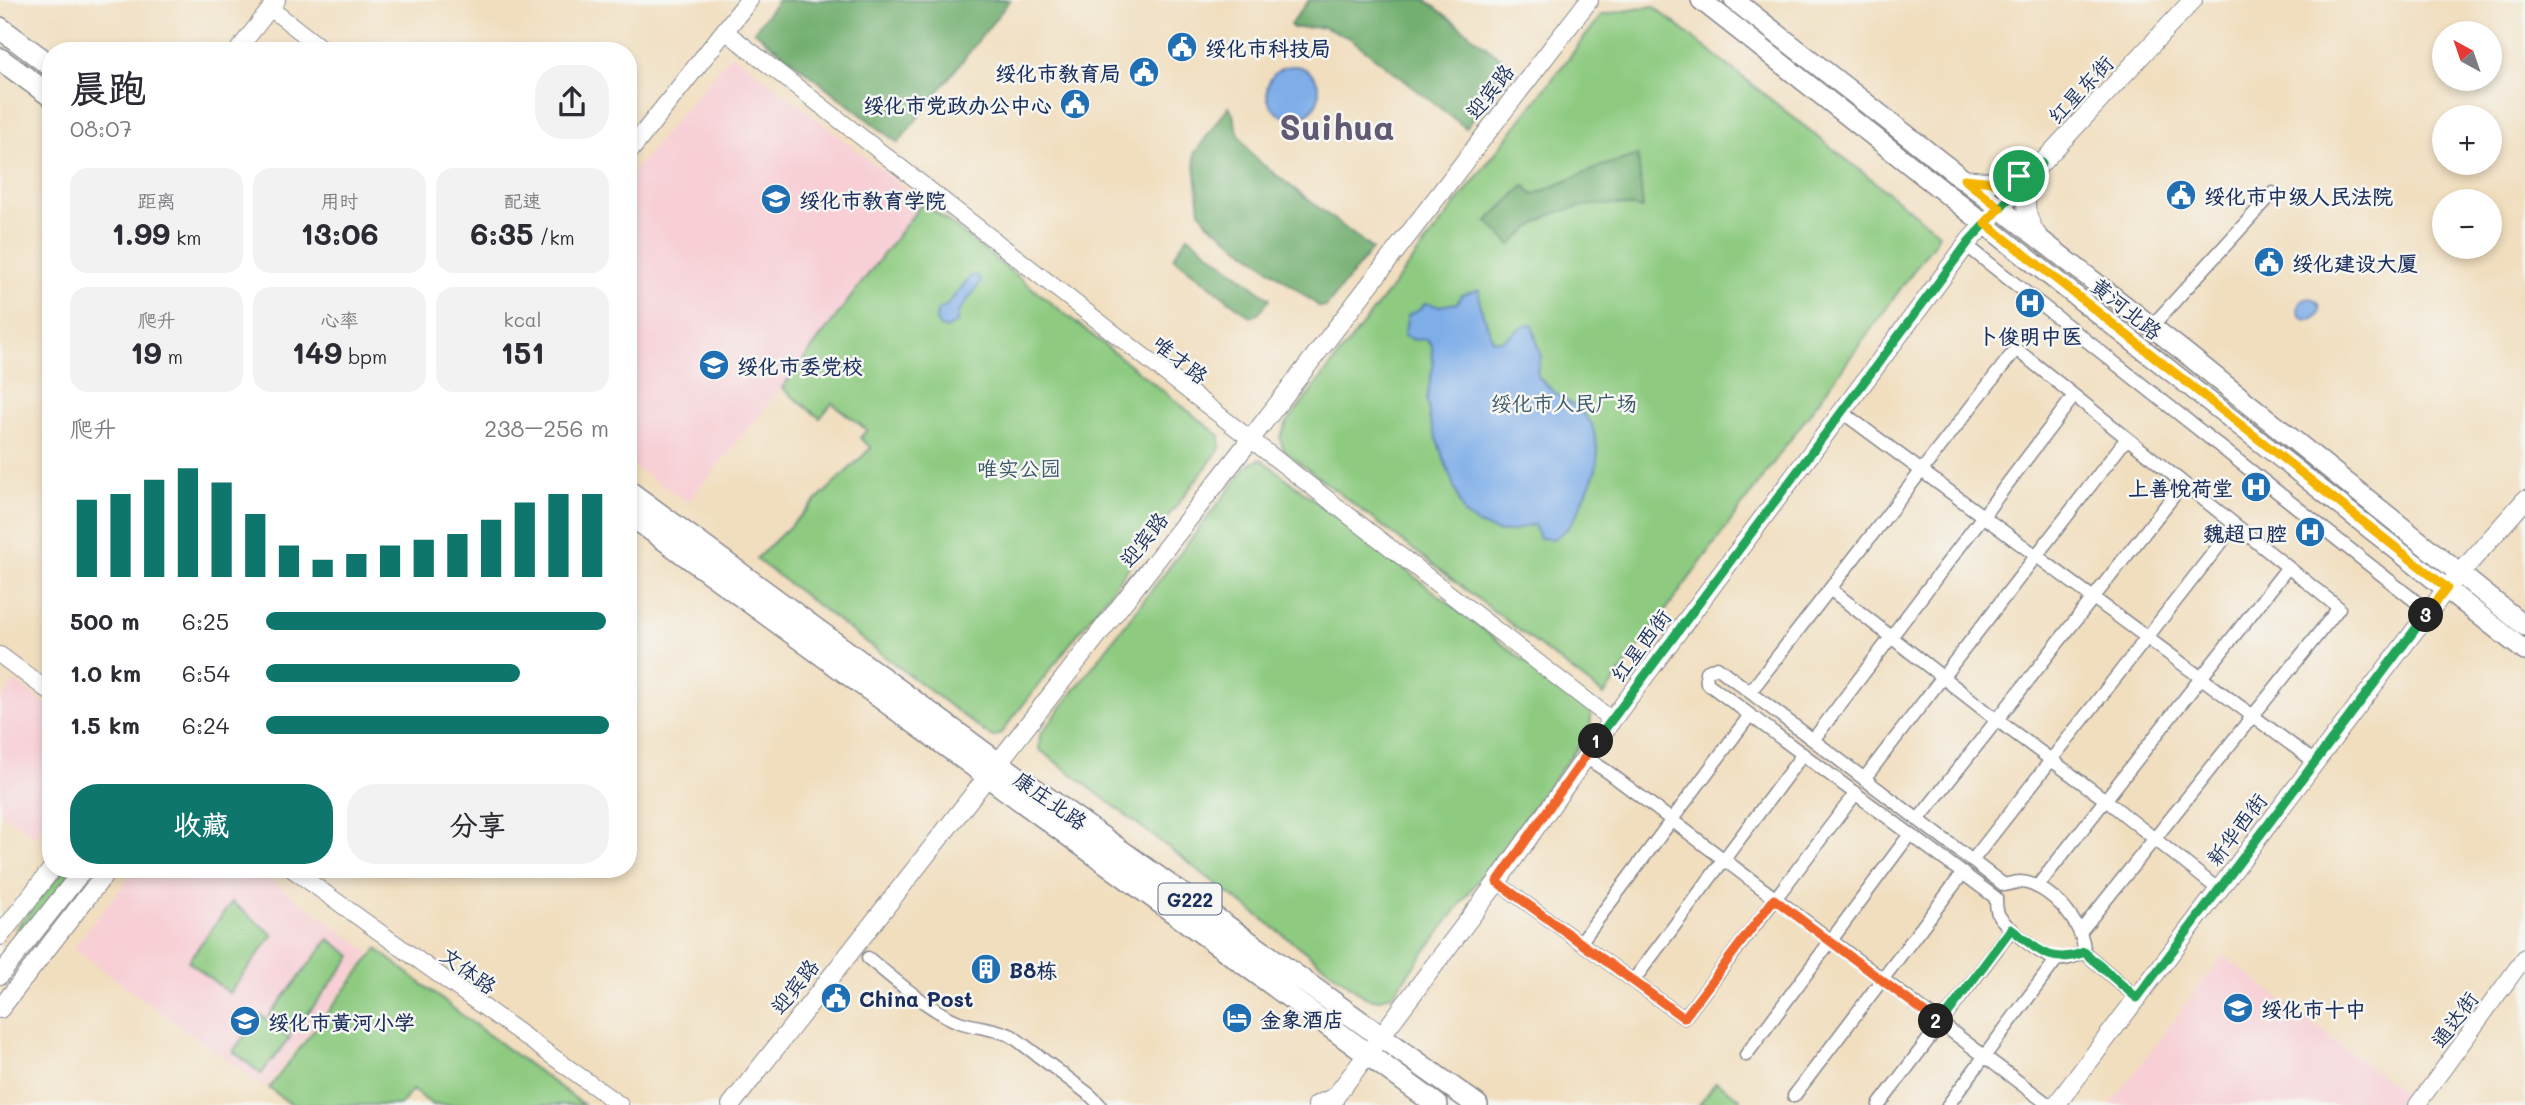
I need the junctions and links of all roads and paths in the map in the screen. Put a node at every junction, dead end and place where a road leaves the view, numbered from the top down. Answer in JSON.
{"nodes":[{"id":1,"x":748,"y":0,"type":"edge"},
{"id":2,"x":1589,"y":0,"type":"edge"},
{"id":3,"x":1701,"y":0,"type":"edge"},
{"id":4,"x":1734,"y":0,"type":"edge"},
{"id":5,"x":2193,"y":0,"type":"edge"},
{"id":6,"x":273,"y":4,"type":"edge"},
{"id":7,"x":0,"y":28,"type":"edge"},
{"id":8,"x":725,"y":30,"type":"junction"},
{"id":9,"x":244,"y":42,"type":"edge"},
{"id":10,"x":315,"y":42,"type":"edge"},
{"id":11,"x":0,"y":59,"type":"edge"},
{"id":12,"x":42,"y":59,"type":"edge"},
{"id":13,"x":42,"y":89,"type":"edge"},
{"id":14,"x":637,"y":142,"type":"edge"},
{"id":15,"x":2042,"y":163,"type":"junction"},
{"id":16,"x":1964,"y":179,"type":"junction"},
{"id":17,"x":2273,"y":193,"type":"dead end"},
{"id":18,"x":2000,"y":208,"type":"junction"},
{"id":19,"x":1985,"y":223,"type":"junction"},
{"id":20,"x":2043,"y":243,"type":"junction"},
{"id":21,"x":1966,"y":245,"type":"junction"},
{"id":22,"x":2151,"y":327,"type":"junction"},
{"id":23,"x":2074,"y":396,"type":"junction"},
{"id":24,"x":1842,"y":412,"type":"junction"},
{"id":25,"x":2127,"y":438,"type":"junction"},
{"id":26,"x":1250,"y":440,"type":"junction"},
{"id":27,"x":1922,"y":471,"type":"junction"},
{"id":28,"x":2183,"y":484,"type":"junction"},
{"id":29,"x":637,"y":498,"type":"edge"},
{"id":30,"x":2525,"y":500,"type":"edge"},
{"id":31,"x":1983,"y":516,"type":"junction"},
{"id":32,"x":637,"y":519,"type":"edge"},
{"id":33,"x":2235,"y":525,"type":"junction"},
{"id":34,"x":2036,"y":556,"type":"junction"},
{"id":35,"x":2288,"y":567,"type":"junction"},
{"id":36,"x":2453,"y":581,"type":"junction"},
{"id":37,"x":1830,"y":589,"type":"junction"},
{"id":38,"x":2093,"y":598,"type":"junction"},
{"id":39,"x":2429,"y":612,"type":"junction"},
{"id":40,"x":2525,"y":626,"type":"edge"},
{"id":41,"x":1892,"y":637,"type":"junction"},
{"id":42,"x":2147,"y":638,"type":"junction"},
{"id":43,"x":2525,"y":651,"type":"edge"},
{"id":44,"x":0,"y":655,"type":"edge"},
{"id":45,"x":1944,"y":677,"type":"junction"},
{"id":46,"x":2202,"y":678,"type":"junction"},
{"id":47,"x":42,"y":686,"type":"edge"},
{"id":48,"x":1750,"y":692,"type":"junction"},
{"id":49,"x":1750,"y":715,"type":"junction"},
{"id":50,"x":2253,"y":716,"type":"junction"},
{"id":51,"x":1612,"y":720,"type":"junction"},
{"id":52,"x":1997,"y":720,"type":"junction"},
{"id":53,"x":1813,"y":740,"type":"junction"},
{"id":54,"x":1803,"y":754,"type":"junction"},
{"id":55,"x":1585,"y":757,"type":"junction"},
{"id":56,"x":2052,"y":760,"type":"junction"},
{"id":57,"x":2315,"y":762,"type":"junction"},
{"id":58,"x":993,"y":770,"type":"junction"},
{"id":59,"x":1864,"y":779,"type":"junction"},
{"id":60,"x":1856,"y":793,"type":"junction"},
{"id":61,"x":2107,"y":801,"type":"junction"},
{"id":62,"x":1672,"y":820,"type":"junction"},
{"id":63,"x":1918,"y":820,"type":"junction"},
{"id":64,"x":1910,"y":834,"type":"junction"},
{"id":65,"x":2155,"y":838,"type":"junction"},
{"id":66,"x":1724,"y":861,"type":"junction"},
{"id":67,"x":1972,"y":861,"type":"junction"},
{"id":68,"x":1963,"y":873,"type":"junction"},
{"id":69,"x":45,"y":878,"type":"edge"},
{"id":70,"x":77,"y":878,"type":"edge"},
{"id":71,"x":102,"y":878,"type":"edge"},
{"id":72,"x":304,"y":878,"type":"edge"},
{"id":73,"x":1497,"y":882,"type":"junction"},
{"id":74,"x":2037,"y":887,"type":"junction"},
{"id":75,"x":2219,"y":890,"type":"junction"},
{"id":76,"x":1774,"y":899,"type":"junction"},
{"id":77,"x":2011,"y":929,"type":"junction"},
{"id":78,"x":2080,"y":932,"type":"junction"},
{"id":79,"x":1,"y":935,"type":"edge"},
{"id":80,"x":1830,"y":940,"type":"junction"},
{"id":81,"x":1580,"y":943,"type":"junction"},
{"id":82,"x":20,"y":949,"type":"junction"},
{"id":83,"x":2084,"y":952,"type":"junction"},
{"id":84,"x":2525,"y":957,"type":"edge"},
{"id":85,"x":868,"y":958,"type":"dead end"},
{"id":86,"x":2057,"y":959,"type":"junction"},
{"id":87,"x":0,"y":975,"type":"edge"},
{"id":88,"x":1882,"y":980,"type":"junction"},
{"id":89,"x":1633,"y":981,"type":"junction"},
{"id":90,"x":2137,"y":998,"type":"junction"},
{"id":91,"x":0,"y":1009,"type":"edge"},
{"id":92,"x":1940,"y":1024,"type":"junction"},
{"id":93,"x":1382,"y":1036,"type":"junction"},
{"id":94,"x":1368,"y":1054,"type":"junction"},
{"id":95,"x":1746,"y":1055,"type":"dead end"},
{"id":96,"x":1984,"y":1057,"type":"junction"},
{"id":97,"x":1794,"y":1096,"type":"dead end"},
{"id":98,"x":1334,"y":1101,"type":"edge"},
{"id":99,"x":620,"y":1105,"type":"edge"},
{"id":100,"x":731,"y":1105,"type":"edge"},
{"id":101,"x":1100,"y":1105,"type":"edge"},
{"id":102,"x":1317,"y":1105,"type":"edge"},
{"id":103,"x":1437,"y":1105,"type":"edge"},
{"id":104,"x":1477,"y":1105,"type":"edge"},
{"id":105,"x":1879,"y":1105,"type":"edge"},
{"id":106,"x":1948,"y":1105,"type":"edge"},
{"id":107,"x":2049,"y":1105,"type":"edge"},
{"id":108,"x":2056,"y":1105,"type":"edge"},
{"id":109,"x":2417,"y":1105,"type":"edge"}],
"edges":[{"from":1,"to":8,"type":"main road"},
{"from":2,"to":26,"type":"main road","name":"迎宾路"},
{"from":3,"to":19,"type":"main road","name":"黄河北路"},
{"from":4,"to":16,"type":"main road","name":"黄河北路"},
{"from":5,"to":15,"type":"main road","name":"红星东街"},
{"from":6,"to":9,"type":"street"},
{"from":6,"to":10,"type":"street"},
{"from":7,"to":12,"type":"highway"},
{"from":8,"to":14,"type":"main road"},
{"from":8,"to":26,"type":"street","name":"唯才路"},
{"from":11,"to":13,"type":"highway"},
{"from":15,"to":16,"type":"main road"},
{"from":15,"to":18,"type":"main road","name":"红星东街"},
{"from":15,"to":20,"type":"main road"},
{"from":16,"to":18,"type":"main road","name":"黄河北路"},
{"from":17,"to":22,"type":"street"},
{"from":18,"to":19,"type":"main road","name":"红星东街"},
{"from":18,"to":20,"type":"main road","name":"黄河北路"},
{"from":19,"to":21,"type":"main road","name":"红星西街"},
{"from":19,"to":36,"type":"main road","name":"黄河北路"},
{"from":20,"to":22,"type":"main road","name":"黄河北路"},
{"from":21,"to":24,"type":"main road","name":"红星西街"},
{"from":21,"to":39,"type":"street"},
{"from":22,"to":36,"type":"main road","name":"黄河北路"},
{"from":23,"to":25,"type":"street"},
{"from":23,"to":27,"type":"street"},
{"from":23,"to":31,"type":"street"},
{"from":24,"to":27,"type":"street"},
{"from":24,"to":51,"type":"main road","name":"红星西街"},
{"from":25,"to":28,"type":"street"},
{"from":25,"to":34,"type":"street"},
{"from":26,"to":51,"type":"street","name":"唯才路"},
{"from":26,"to":58,"type":"main road","name":"迎宾路"},
{"from":27,"to":31,"type":"street"},
{"from":27,"to":37,"type":"street"},
{"from":28,"to":33,"type":"street"},
{"from":28,"to":38,"type":"street"},
{"from":29,"to":58,"type":"highway","name":"康庄北路","number":"G222"},
{"from":30,"to":36,"type":"main road","name":"新华西街"},
{"from":31,"to":34,"type":"street"},
{"from":31,"to":41,"type":"street"},
{"from":32,"to":58,"type":"highway","name":"康庄北路","number":"G222"},
{"from":33,"to":35,"type":"street"},
{"from":33,"to":42,"type":"street"},
{"from":34,"to":38,"type":"street"},
{"from":34,"to":45,"type":"street"},
{"from":35,"to":46,"type":"street"},
{"from":35,"to":50,"type":"street"},
{"from":36,"to":39,"type":"main road","name":"新华西街"},
{"from":36,"to":40,"type":"main road","name":"黄河北路"},
{"from":36,"to":43,"type":"main road","name":"黄河北路"},
{"from":37,"to":41,"type":"street"},
{"from":37,"to":48,"type":"street"},
{"from":38,"to":42,"type":"street"},
{"from":38,"to":52,"type":"street"},
{"from":39,"to":57,"type":"main road","name":"新华西街"},
{"from":41,"to":45,"type":"street"},
{"from":41,"to":53,"type":"street"},
{"from":42,"to":46,"type":"street"},
{"from":42,"to":56,"type":"street"},
{"from":44,"to":47,"type":"street"},
{"from":45,"to":52,"type":"street"},
{"from":45,"to":59,"type":"street"},
{"from":46,"to":50,"type":"street"},
{"from":46,"to":61,"type":"street"},
{"from":48,"to":49,"type":"street"},
{"from":48,"to":53,"type":"street"},
{"from":49,"to":54,"type":"street"},
{"from":49,"to":62,"type":"street"},
{"from":50,"to":57,"type":"street"},
{"from":50,"to":65,"type":"street"},
{"from":51,"to":55,"type":"main road","name":"红星西街"},
{"from":52,"to":56,"type":"street"},
{"from":52,"to":63,"type":"street"},
{"from":53,"to":59,"type":"street"},
{"from":54,"to":60,"type":"street"},
{"from":54,"to":66,"type":"street"},
{"from":55,"to":62,"type":"street"},
{"from":55,"to":73,"type":"main road","name":"红星西街"},
{"from":56,"to":61,"type":"street"},
{"from":56,"to":67,"type":"street"},
{"from":57,"to":75,"type":"main road","name":"新华西街"},
{"from":58,"to":93,"type":"highway","name":"康庄北路","number":"G222"},
{"from":58,"to":94,"type":"highway","name":"康庄北路","number":"G222"},
{"from":58,"to":100,"type":"main road","name":"迎宾路"},
{"from":59,"to":63,"type":"street"},
{"from":60,"to":64,"type":"street"},
{"from":60,"to":76,"type":"street"},
{"from":61,"to":65,"type":"street"},
{"from":61,"to":74,"type":"street"},
{"from":62,"to":66,"type":"street"},
{"from":62,"to":81,"type":"street"},
{"from":63,"to":67,"type":"street"},
{"from":64,"to":68,"type":"street"},
{"from":64,"to":80,"type":"street"},
{"from":65,"to":75,"type":"street"},
{"from":65,"to":78,"type":"street"},
{"from":66,"to":76,"type":"street"},
{"from":66,"to":89,"type":"street"},
{"from":67,"to":74,"type":"street"},
{"from":68,"to":77,"type":"street"},
{"from":68,"to":88,"type":"street"},
{"from":69,"to":79,"type":"main road"},
{"from":70,"to":82,"type":"main road"},
{"from":71,"to":91,"type":"main road"},
{"from":72,"to":99,"type":"street","name":"文体路"},
{"from":73,"to":81,"type":"street"},
{"from":73,"to":93,"type":"main road","name":"红星西街"},
{"from":74,"to":78,"type":"street"},
{"from":75,"to":90,"type":"main road","name":"新华西街"},
{"from":76,"to":80,"type":"street"},
{"from":76,"to":89,"type":"street"},
{"from":77,"to":86,"type":"street"},
{"from":77,"to":92,"type":"street"},
{"from":78,"to":83,"type":"street"},
{"from":79,"to":82,"type":"main road"},
{"from":80,"to":88,"type":"street"},
{"from":80,"to":95,"type":"street"},
{"from":81,"to":89,"type":"street"},
{"from":82,"to":87,"type":"main road"},
{"from":83,"to":86,"type":"street"},
{"from":83,"to":90,"type":"street"},
{"from":84,"to":109,"type":"street","name":"通达街"},
{"from":85,"to":101,"type":"street"},
{"from":86,"to":96,"type":"street"},
{"from":88,"to":92,"type":"street"},
{"from":88,"to":97,"type":"street"},
{"from":90,"to":108,"type":"main road","name":"新华西街"},
{"from":92,"to":96,"type":"street"},
{"from":92,"to":105,"type":"street"},
{"from":93,"to":94,"type":"main road","name":"红星西街"},
{"from":93,"to":104,"type":"highway","name":"康庄北路","number":"G222"},
{"from":94,"to":98,"type":"main road","name":"红星西街"},
{"from":94,"to":103,"type":"highway","name":"康庄北路","number":"G222"},
{"from":96,"to":106,"type":"street"},
{"from":96,"to":107,"type":"street"},
{"from":98,"to":102,"type":"main road","name":"红星西街"}]}
